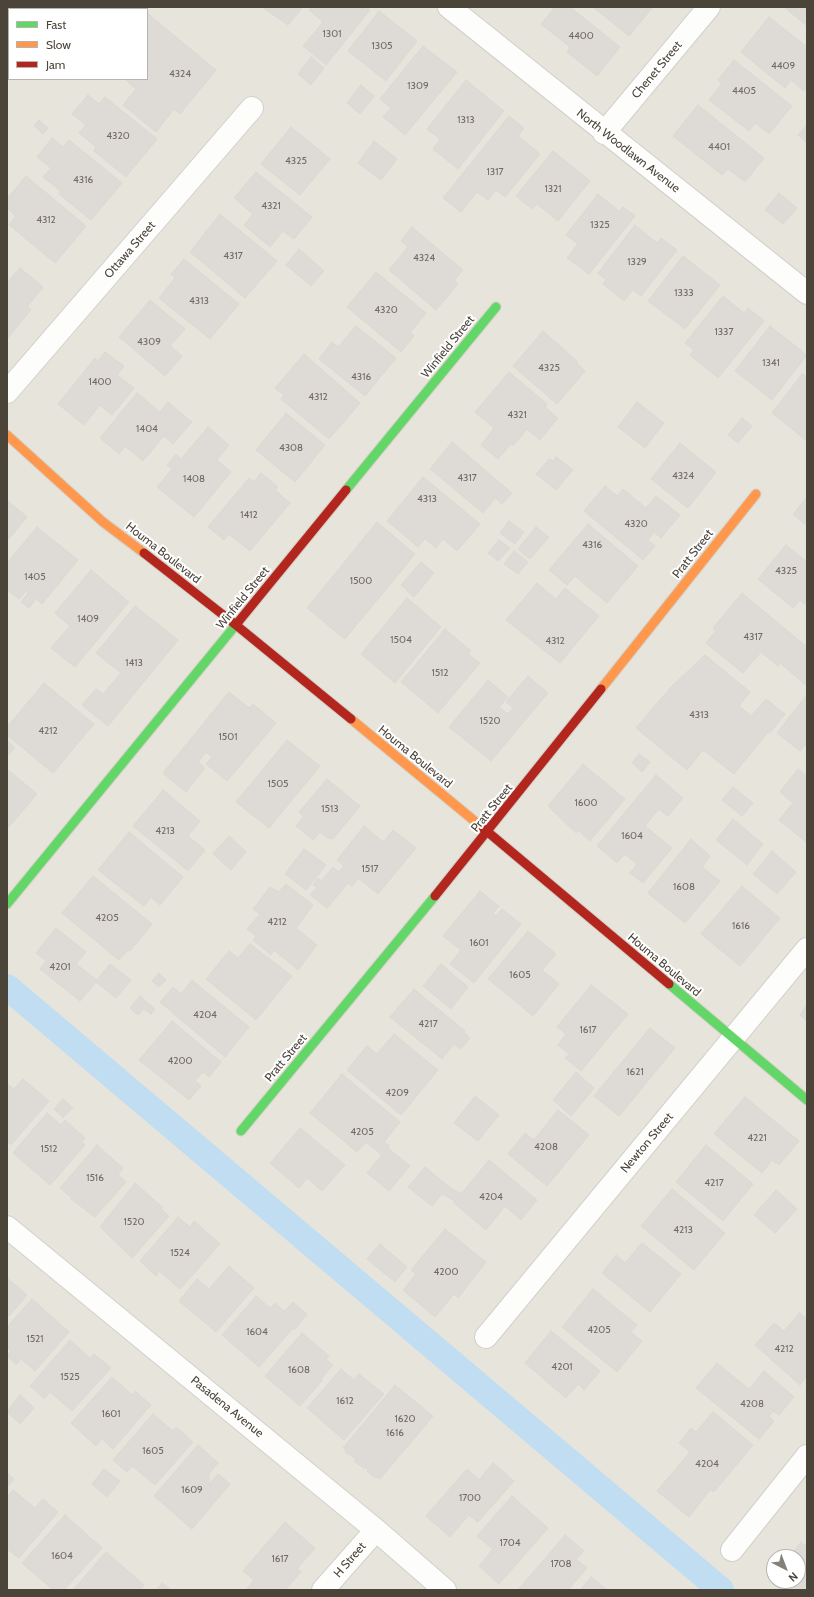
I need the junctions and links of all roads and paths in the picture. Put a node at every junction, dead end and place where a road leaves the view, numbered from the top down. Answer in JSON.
{"nodes":[{"id":1,"x":449,"y":7,"type":"edge"},
{"id":2,"x":710,"y":7,"type":"edge"},
{"id":3,"x":252,"y":108,"type":"dead end"},
{"id":4,"x":604,"y":133,"type":"junction"},
{"id":5,"x":807,"y":293,"type":"edge"},
{"id":6,"x":496,"y":307,"type":"dead end"},
{"id":7,"x":7,"y":392,"type":"edge"},
{"id":8,"x":7,"y":435,"type":"edge"},
{"id":9,"x":756,"y":494,"type":"dead end"},
{"id":10,"x":236,"y":626,"type":"junction"},
{"id":11,"x":488,"y":832,"type":"junction"},
{"id":12,"x":7,"y":904,"type":"edge"},
{"id":13,"x":807,"y":949,"type":"edge"},
{"id":14,"x":732,"y":1039,"type":"junction"},
{"id":15,"x":807,"y":1100,"type":"edge"},
{"id":16,"x":241,"y":1131,"type":"dead end"},
{"id":17,"x":7,"y":1228,"type":"edge"},
{"id":18,"x":486,"y":1337,"type":"dead end"},
{"id":19,"x":807,"y":1456,"type":"edge"},
{"id":20,"x":376,"y":1530,"type":"junction"},
{"id":21,"x":732,"y":1550,"type":"dead end"},
{"id":22,"x":323,"y":1590,"type":"edge"},
{"id":23,"x":445,"y":1590,"type":"edge"}],
"edges":[{"from":1,"to":4,"type":"street","name":"North Woodlawn Avenue"},
{"from":2,"to":4,"type":"street","name":"Chenet Street"},
{"from":3,"to":7,"type":"street","name":"Ottawa Street"},
{"from":4,"to":5,"type":"street","name":"North Woodlawn Avenue"},
{"from":6,"to":10,"type":"street","name":"Winfield Street"},
{"from":8,"to":10,"type":"street","name":"Houma Boulevard"},
{"from":9,"to":11,"type":"street","name":"Pratt Street"},
{"from":10,"to":11,"type":"street","name":"Houma Boulevard"},
{"from":10,"to":12,"type":"street","name":"Winfield Street"},
{"from":11,"to":14,"type":"street","name":"Houma Boulevard"},
{"from":11,"to":16,"type":"street","name":"Pratt Street"},
{"from":13,"to":14,"type":"street","name":"Newton Street"},
{"from":14,"to":15,"type":"street","name":"Houma Boulevard"},
{"from":14,"to":18,"type":"street","name":"Newton Street"},
{"from":17,"to":20,"type":"street","name":"Pasadena Avenue"},
{"from":19,"to":21,"type":"street"},
{"from":20,"to":22,"type":"street","name":"H Street"},
{"from":20,"to":23,"type":"street","name":"Pasadena Avenue"}]}
